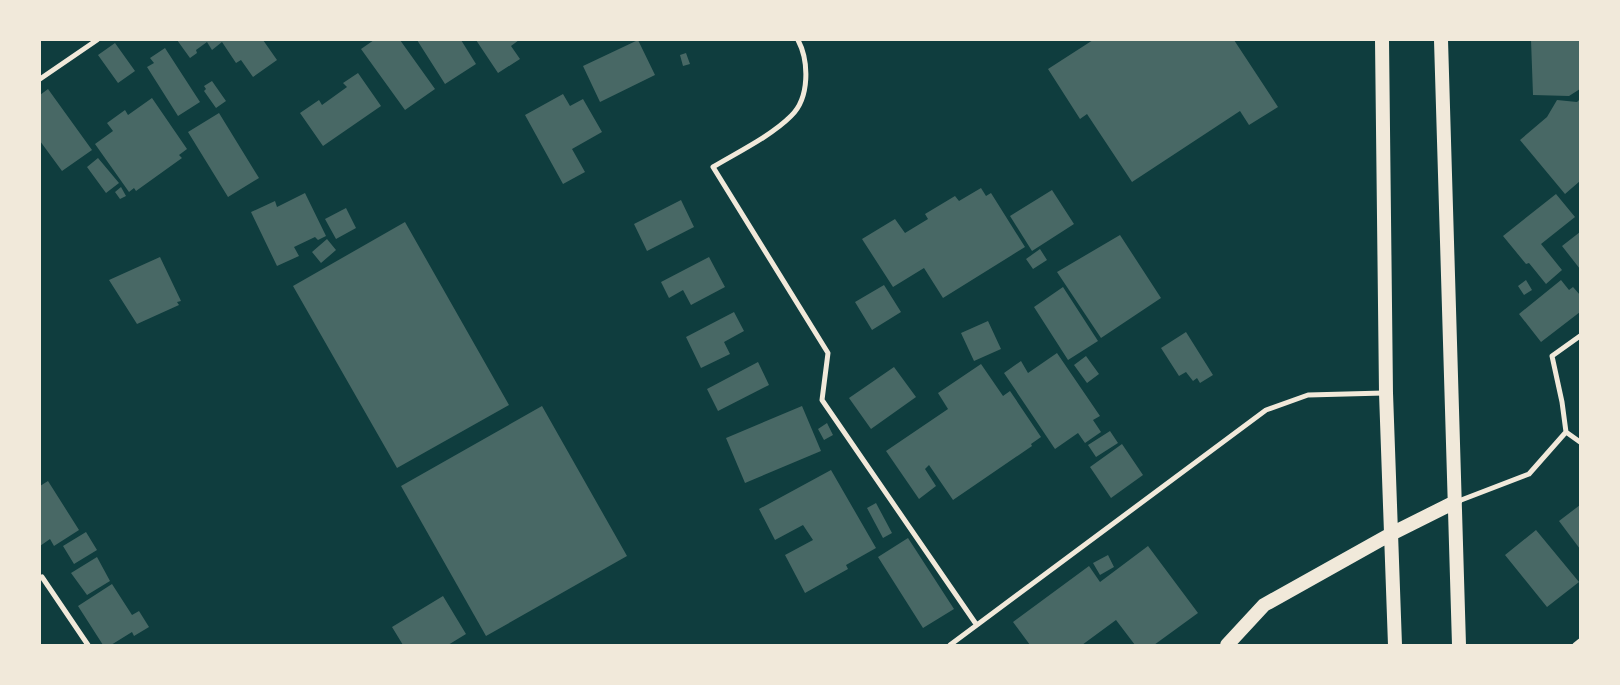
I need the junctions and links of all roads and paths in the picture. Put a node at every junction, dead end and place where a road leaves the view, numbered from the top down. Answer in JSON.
{"nodes":[{"id":1,"x":97,"y":40,"type":"edge"},
{"id":2,"x":798,"y":40,"type":"edge"},
{"id":3,"x":1382,"y":40,"type":"edge"},
{"id":4,"x":1441,"y":40,"type":"edge"},
{"id":5,"x":40,"y":79,"type":"edge"},
{"id":6,"x":1580,"y":336,"type":"edge"},
{"id":7,"x":1386,"y":393,"type":"junction"},
{"id":8,"x":1566,"y":432,"type":"junction"},
{"id":9,"x":1580,"y":442,"type":"edge"},
{"id":10,"x":1455,"y":502,"type":"junction"},
{"id":11,"x":1391,"y":534,"type":"junction"},
{"id":12,"x":42,"y":577,"type":"dead end"},
{"id":13,"x":976,"y":624,"type":"junction"},
{"id":14,"x":1580,"y":641,"type":"edge"},
{"id":15,"x":88,"y":645,"type":"edge"},
{"id":16,"x":950,"y":645,"type":"edge"},
{"id":17,"x":1227,"y":645,"type":"edge"},
{"id":18,"x":1395,"y":645,"type":"edge"},
{"id":19,"x":1459,"y":645,"type":"edge"},
{"id":20,"x":1575,"y":645,"type":"edge"}],
"edges":[{"from":1,"to":5,"type":"street"},
{"from":2,"to":13,"type":"street"},
{"from":3,"to":7,"type":"highway"},
{"from":4,"to":10,"type":"highway"},
{"from":6,"to":8,"type":"street"},
{"from":7,"to":11,"type":"highway"},
{"from":7,"to":13,"type":"street"},
{"from":8,"to":9,"type":"street"},
{"from":8,"to":10,"type":"street"},
{"from":10,"to":11,"type":"highway"},
{"from":10,"to":19,"type":"highway"},
{"from":11,"to":17,"type":"highway"},
{"from":11,"to":18,"type":"highway"},
{"from":12,"to":15,"type":"street"},
{"from":13,"to":16,"type":"street"},
{"from":14,"to":20,"type":"street"}]}
